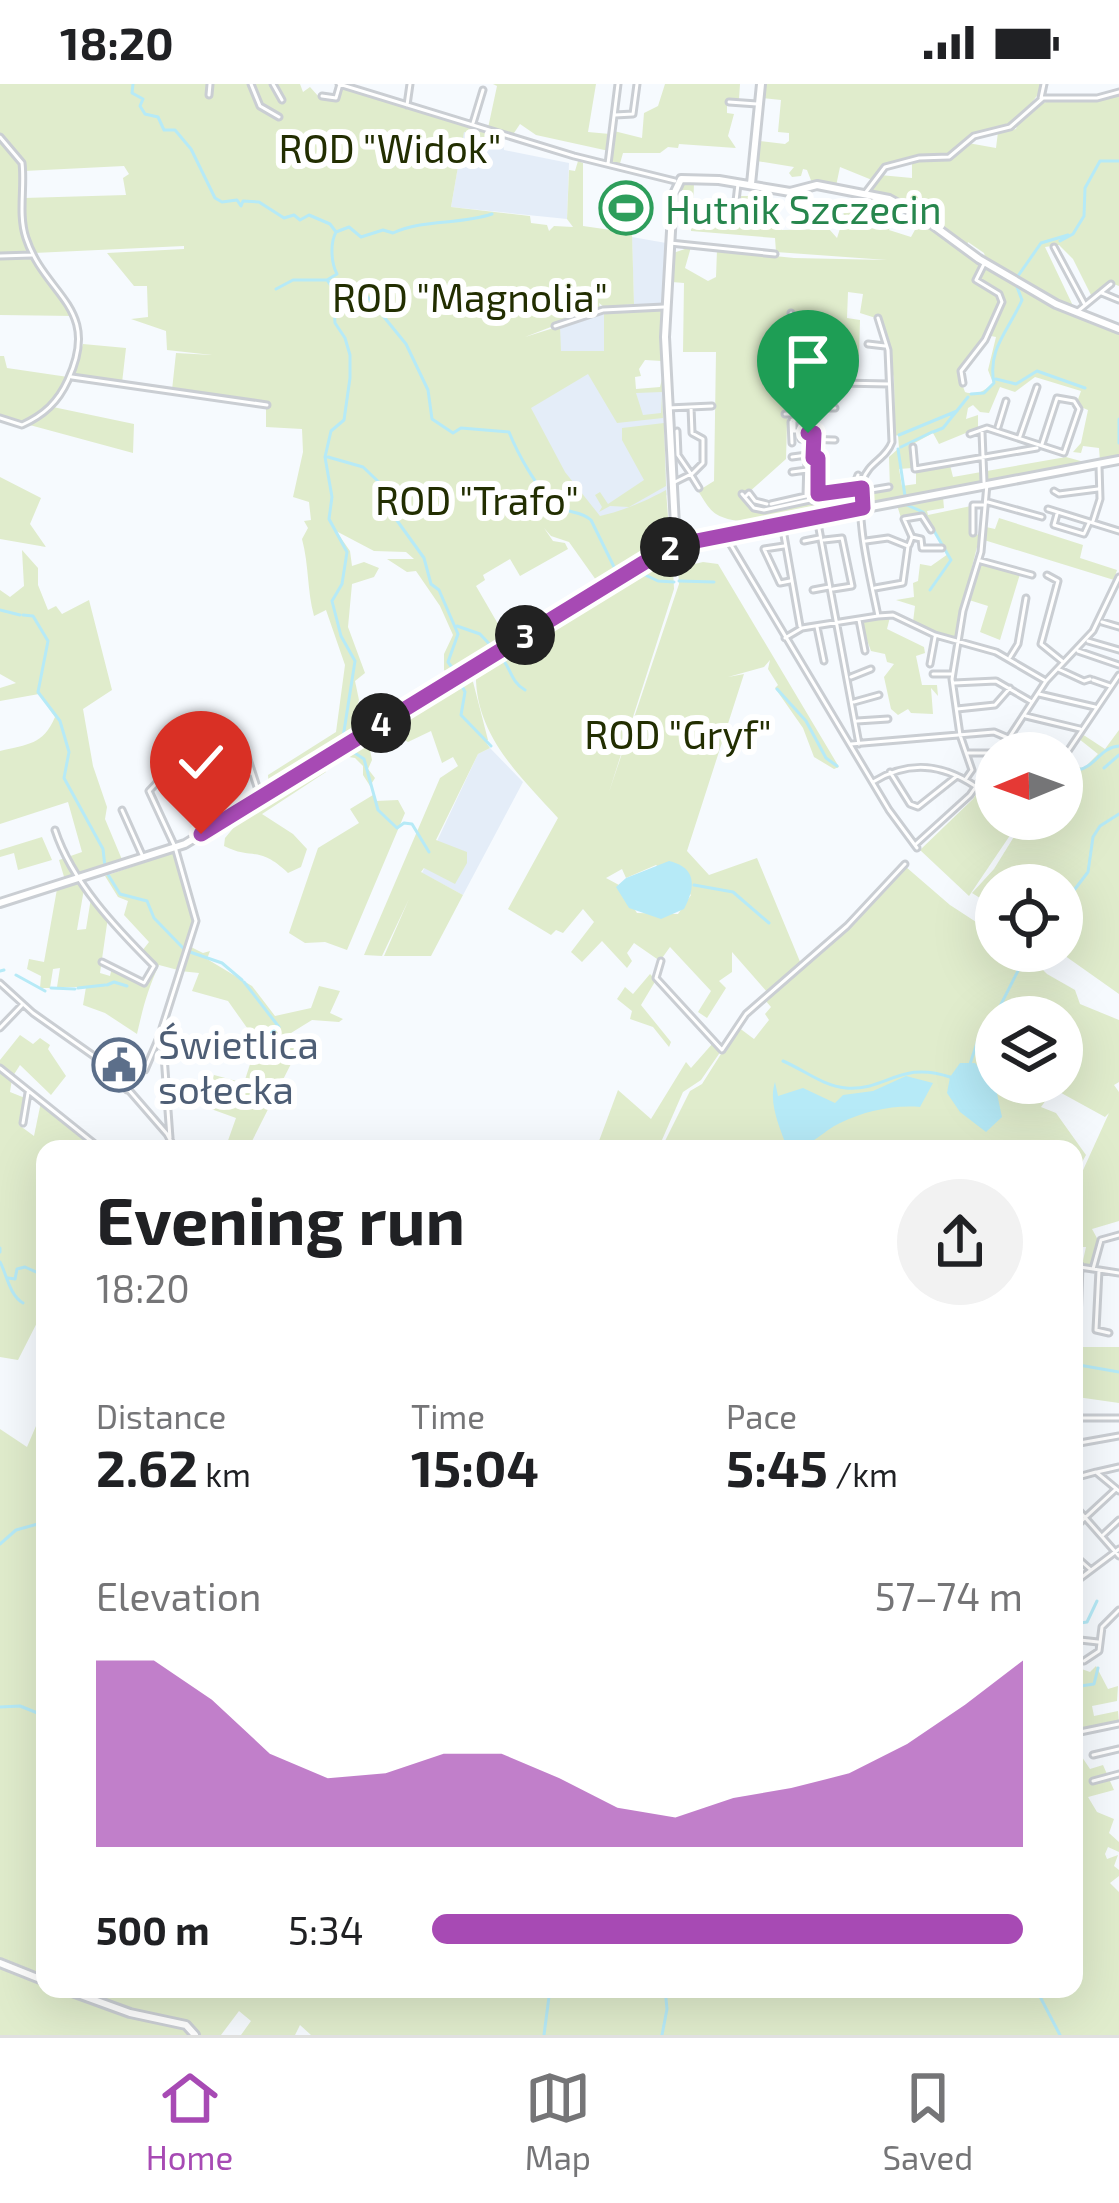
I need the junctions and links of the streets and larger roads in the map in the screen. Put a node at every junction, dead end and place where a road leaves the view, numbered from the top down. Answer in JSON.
{"nodes":[{"id":1,"x":210,"y":84,"type":"edge"},
{"id":2,"x":251,"y":84,"type":"edge"},
{"id":3,"x":273,"y":84,"type":"edge"},
{"id":4,"x":339,"y":84,"type":"edge"},
{"id":5,"x":368,"y":84,"type":"edge"},
{"id":6,"x":410,"y":84,"type":"edge"},
{"id":7,"x":618,"y":84,"type":"edge"},
{"id":8,"x":637,"y":84,"type":"edge"},
{"id":9,"x":761,"y":84,"type":"edge"},
{"id":10,"x":1044,"y":84,"type":"edge"},
{"id":11,"x":482,"y":90,"type":"dead end"},
{"id":12,"x":368,"y":92,"type":"junction"},
{"id":13,"x":1119,"y":92,"type":"edge"},
{"id":14,"x":209,"y":95,"type":"dead end"},
{"id":15,"x":322,"y":96,"type":"dead end"},
{"id":16,"x":1040,"y":99,"type":"junction"},
{"id":17,"x":282,"y":100,"type":"dead end"},
{"id":18,"x":729,"y":102,"type":"dead end"},
{"id":19,"x":747,"y":103,"type":"junction"},
{"id":20,"x":407,"y":104,"type":"junction"},
{"id":21,"x":759,"y":104,"type":"junction"},
{"id":22,"x":746,"y":114,"type":"dead end"},
{"id":23,"x":613,"y":115,"type":"junction"},
{"id":24,"x":279,"y":117,"type":"dead end"},
{"id":25,"x":472,"y":125,"type":"junction"},
{"id":26,"x":0,"y":137,"type":"edge"},
{"id":27,"x":608,"y":166,"type":"junction"},
{"id":28,"x":676,"y":182,"type":"junction"},
{"id":29,"x":738,"y":182,"type":"junction"},
{"id":30,"x":751,"y":184,"type":"junction"},
{"id":31,"x":866,"y":194,"type":"junction"},
{"id":32,"x":736,"y":202,"type":"dead end"},
{"id":33,"x":668,"y":242,"type":"junction"},
{"id":34,"x":1054,"y":247,"type":"dead end"},
{"id":35,"x":776,"y":254,"type":"dead end"},
{"id":36,"x":32,"y":255,"type":"junction"},
{"id":37,"x":0,"y":256,"type":"edge"},
{"id":38,"x":985,"y":266,"type":"junction"},
{"id":39,"x":1111,"y":284,"type":"dead end"},
{"id":40,"x":1100,"y":292,"type":"junction"},
{"id":41,"x":1119,"y":300,"type":"edge"},
{"id":42,"x":1085,"y":305,"type":"junction"},
{"id":43,"x":666,"y":306,"type":"junction"},
{"id":44,"x":1078,"y":313,"type":"junction"},
{"id":45,"x":791,"y":314,"type":"dead end"},
{"id":46,"x":878,"y":317,"type":"dead end"},
{"id":47,"x":555,"y":326,"type":"dead end"},
{"id":48,"x":1119,"y":329,"type":"edge"},
{"id":49,"x":868,"y":344,"type":"dead end"},
{"id":50,"x":887,"y":346,"type":"junction"},
{"id":51,"x":70,"y":377,"type":"junction"},
{"id":52,"x":963,"y":383,"type":"dead end"},
{"id":53,"x":890,"y":384,"type":"junction"},
{"id":54,"x":796,"y":385,"type":"junction"},
{"id":55,"x":833,"y":387,"type":"dead end"},
{"id":56,"x":1037,"y":387,"type":"dead end"},
{"id":57,"x":1006,"y":400,"type":"dead end"},
{"id":58,"x":267,"y":404,"type":"dead end"},
{"id":59,"x":712,"y":406,"type":"dead end"},
{"id":60,"x":691,"y":407,"type":"junction"},
{"id":61,"x":667,"y":408,"type":"junction"},
{"id":62,"x":835,"y":408,"type":"dead end"},
{"id":63,"x":0,"y":418,"type":"edge"},
{"id":64,"x":798,"y":418,"type":"junction"},
{"id":65,"x":982,"y":430,"type":"junction"},
{"id":66,"x":997,"y":430,"type":"junction"},
{"id":67,"x":677,"y":431,"type":"dead end"},
{"id":68,"x":970,"y":434,"type":"dead end"},
{"id":69,"x":1019,"y":438,"type":"junction"},
{"id":70,"x":835,"y":440,"type":"dead end"},
{"id":71,"x":813,"y":442,"type":"junction"},
{"id":72,"x":1040,"y":446,"type":"junction"},
{"id":73,"x":914,"y":447,"type":"dead end"},
{"id":74,"x":792,"y":457,"type":"dead end"},
{"id":75,"x":813,"y":457,"type":"junction"},
{"id":76,"x":983,"y":457,"type":"junction"},
{"id":77,"x":1119,"y":460,"type":"edge"},
{"id":78,"x":1098,"y":464,"type":"junction"},
{"id":79,"x":809,"y":467,"type":"junction"},
{"id":80,"x":792,"y":472,"type":"dead end"},
{"id":81,"x":691,"y":474,"type":"junction"},
{"id":82,"x":858,"y":475,"type":"dead end"},
{"id":83,"x":670,"y":484,"type":"junction"},
{"id":84,"x":986,"y":485,"type":"junction"},
{"id":85,"x":889,"y":487,"type":"dead end"},
{"id":86,"x":699,"y":488,"type":"dead end"},
{"id":87,"x":1099,"y":489,"type":"junction"},
{"id":88,"x":848,"y":490,"type":"junction"},
{"id":89,"x":863,"y":490,"type":"junction"},
{"id":90,"x":1054,"y":491,"type":"dead end"},
{"id":91,"x":744,"y":496,"type":"dead end"},
{"id":92,"x":824,"y":496,"type":"junction"},
{"id":93,"x":800,"y":501,"type":"junction"},
{"id":94,"x":813,"y":501,"type":"junction"},
{"id":95,"x":986,"y":503,"type":"junction"},
{"id":96,"x":863,"y":508,"type":"junction"},
{"id":97,"x":1048,"y":509,"type":"dead end"},
{"id":98,"x":1058,"y":512,"type":"junction"},
{"id":99,"x":817,"y":516,"type":"junction"},
{"id":100,"x":1042,"y":517,"type":"dead end"},
{"id":101,"x":1091,"y":522,"type":"junction"},
{"id":102,"x":781,"y":523,"type":"junction"},
{"id":103,"x":1118,"y":529,"type":"edge"},
{"id":104,"x":931,"y":530,"type":"dead end"},
{"id":105,"x":724,"y":533,"type":"junction"},
{"id":106,"x":974,"y":533,"type":"dead end"},
{"id":107,"x":912,"y":537,"type":"junction"},
{"id":108,"x":821,"y":539,"type":"junction"},
{"id":109,"x":804,"y":542,"type":"dead end"},
{"id":110,"x":864,"y":542,"type":"junction"},
{"id":111,"x":676,"y":544,"type":"junction"},
{"id":112,"x":786,"y":545,"type":"junction"},
{"id":113,"x":908,"y":546,"type":"junction"},
{"id":114,"x":942,"y":548,"type":"dead end"},
{"id":115,"x":824,"y":552,"type":"junction"},
{"id":116,"x":812,"y":553,"type":"dead end"},
{"id":117,"x":979,"y":560,"type":"junction"},
{"id":118,"x":800,"y":561,"type":"dead end"},
{"id":119,"x":789,"y":563,"type":"junction"},
{"id":120,"x":826,"y":566,"type":"junction"},
{"id":121,"x":814,"y":568,"type":"dead end"},
{"id":122,"x":1032,"y":575,"type":"dead end"},
{"id":123,"x":1047,"y":575,"type":"dead end"},
{"id":124,"x":1119,"y":577,"type":"edge"},
{"id":125,"x":792,"y":580,"type":"junction"},
{"id":126,"x":910,"y":582,"type":"dead end"},
{"id":127,"x":903,"y":583,"type":"junction"},
{"id":128,"x":860,"y":585,"type":"dead end"},
{"id":129,"x":852,"y":586,"type":"junction"},
{"id":130,"x":831,"y":588,"type":"junction"},
{"id":131,"x":873,"y":588,"type":"junction"},
{"id":132,"x":813,"y":590,"type":"dead end"},
{"id":133,"x":1026,"y":598,"type":"dead end"},
{"id":134,"x":878,"y":616,"type":"junction"},
{"id":135,"x":859,"y":619,"type":"junction"},
{"id":136,"x":1100,"y":621,"type":"junction"},
{"id":137,"x":837,"y":622,"type":"junction"},
{"id":138,"x":817,"y":625,"type":"junction"},
{"id":139,"x":1119,"y":627,"type":"edge"},
{"id":140,"x":801,"y":628,"type":"junction"},
{"id":141,"x":935,"y":635,"type":"junction"},
{"id":142,"x":785,"y":638,"type":"junction"},
{"id":143,"x":1086,"y":640,"type":"junction"},
{"id":144,"x":958,"y":642,"type":"junction"},
{"id":145,"x":1077,"y":650,"type":"junction"},
{"id":146,"x":1119,"y":650,"type":"edge"},
{"id":147,"x":865,"y":651,"type":"dead end"},
{"id":148,"x":1009,"y":659,"type":"junction"},
{"id":149,"x":824,"y":661,"type":"dead end"},
{"id":150,"x":1064,"y":662,"type":"junction"},
{"id":151,"x":930,"y":664,"type":"dead end"},
{"id":152,"x":1119,"y":664,"type":"edge"},
{"id":153,"x":1057,"y":668,"type":"junction"},
{"id":154,"x":871,"y":669,"type":"dead end"},
{"id":155,"x":933,"y":674,"type":"dead end"},
{"id":156,"x":952,"y":674,"type":"junction"},
{"id":157,"x":1119,"y":675,"type":"edge"},
{"id":158,"x":848,"y":678,"type":"junction"},
{"id":159,"x":1046,"y":681,"type":"junction"},
{"id":160,"x":952,"y":683,"type":"junction"},
{"id":161,"x":1110,"y":686,"type":"dead end"},
{"id":162,"x":1010,"y":688,"type":"junction"},
{"id":163,"x":1037,"y":694,"type":"junction"},
{"id":164,"x":879,"y":695,"type":"dead end"},
{"id":165,"x":852,"y":702,"type":"junction"},
{"id":166,"x":1032,"y":702,"type":"junction"},
{"id":167,"x":1095,"y":707,"type":"dead end"},
{"id":168,"x":956,"y":710,"type":"junction"},
{"id":169,"x":1024,"y":716,"type":"junction"},
{"id":170,"x":888,"y":719,"type":"dead end"},
{"id":171,"x":856,"y":722,"type":"junction"},
{"id":172,"x":1080,"y":729,"type":"dead end"},
{"id":173,"x":1013,"y":732,"type":"edge"},
{"id":174,"x":1080,"y":732,"type":"edge"},
{"id":175,"x":975,"y":734,"type":"edge"},
{"id":176,"x":960,"y":735,"type":"junction"},
{"id":177,"x":859,"y":744,"type":"junction"},
{"id":178,"x":850,"y":745,"type":"junction"},
{"id":179,"x":246,"y":753,"type":"dead end"},
{"id":180,"x":966,"y":753,"type":"junction"},
{"id":181,"x":975,"y":753,"type":"edge"},
{"id":182,"x":252,"y":772,"type":"junction"},
{"id":183,"x":890,"y":772,"type":"junction"},
{"id":184,"x":958,"y":775,"type":"junction"},
{"id":185,"x":965,"y":780,"type":"junction"},
{"id":186,"x":872,"y":782,"type":"junction"},
{"id":187,"x":204,"y":785,"type":"junction"},
{"id":188,"x":975,"y":786,"type":"edge"},
{"id":189,"x":975,"y":788,"type":"edge"},
{"id":190,"x":197,"y":790,"type":"dead end"},
{"id":191,"x":261,"y":797,"type":"junction"},
{"id":192,"x":122,"y":811,"type":"dead end"},
{"id":193,"x":55,"y":830,"type":"dead end"},
{"id":194,"x":176,"y":848,"type":"junction"},
{"id":195,"x":143,"y":859,"type":"junction"},
{"id":196,"x":905,"y":864,"type":"dead end"},
{"id":197,"x":81,"y":878,"type":"junction"},
{"id":198,"x":0,"y":903,"type":"edge"},
{"id":199,"x":662,"y":961,"type":"dead end"},
{"id":200,"x":102,"y":962,"type":"dead end"},
{"id":201,"x":0,"y":983,"type":"edge"},
{"id":202,"x":22,"y":1004,"type":"junction"},
{"id":203,"x":0,"y":1028,"type":"edge"},
{"id":204,"x":161,"y":1042,"type":"junction"},
{"id":205,"x":108,"y":1066,"type":"junction"},
{"id":206,"x":0,"y":1068,"type":"edge"},
{"id":207,"x":139,"y":1071,"type":"junction"},
{"id":208,"x":28,"y":1091,"type":"junction"},
{"id":209,"x":128,"y":1092,"type":"junction"},
{"id":210,"x":22,"y":1123,"type":"dead end"},
{"id":211,"x":170,"y":1138,"type":"joint"},
{"id":212,"x":90,"y":1140,"type":"edge"},
{"id":213,"x":1119,"y":1235,"type":"edge"},
{"id":214,"x":1083,"y":1268,"type":"edge"},
{"id":215,"x":1096,"y":1269,"type":"junction"},
{"id":216,"x":1119,"y":1274,"type":"edge"},
{"id":217,"x":1109,"y":1334,"type":"dead end"},
{"id":218,"x":1119,"y":1418,"type":"edge"},
{"id":219,"x":1083,"y":1420,"type":"edge"},
{"id":220,"x":1119,"y":1436,"type":"edge"},
{"id":221,"x":1083,"y":1440,"type":"edge"},
{"id":222,"x":1119,"y":1467,"type":"edge"},
{"id":223,"x":1096,"y":1472,"type":"junction"},
{"id":224,"x":1083,"y":1476,"type":"edge"},
{"id":225,"x":1118,"y":1490,"type":"edge"},
{"id":226,"x":1083,"y":1514,"type":"edge"},
{"id":227,"x":1086,"y":1518,"type":"junction"},
{"id":228,"x":1083,"y":1520,"type":"edge"},
{"id":229,"x":1119,"y":1520,"type":"edge"},
{"id":230,"x":1102,"y":1536,"type":"junction"},
{"id":231,"x":1118,"y":1552,"type":"edge"},
{"id":232,"x":1083,"y":1563,"type":"edge"},
{"id":233,"x":1093,"y":1571,"type":"junction"},
{"id":234,"x":1083,"y":1577,"type":"edge"},
{"id":235,"x":1119,"y":1610,"type":"edge"},
{"id":236,"x":1083,"y":1640,"type":"edge"},
{"id":237,"x":1100,"y":1642,"type":"junction"},
{"id":238,"x":1084,"y":1660,"type":"dead end"},
{"id":239,"x":1119,"y":1724,"type":"edge"},
{"id":240,"x":1083,"y":1731,"type":"edge"},
{"id":241,"x":1119,"y":1749,"type":"edge"},
{"id":242,"x":1093,"y":1755,"type":"dead end"},
{"id":243,"x":1119,"y":1774,"type":"edge"},
{"id":244,"x":1095,"y":1779,"type":"dead end"},
{"id":245,"x":0,"y":1963,"type":"edge"},
{"id":246,"x":36,"y":1977,"type":"edge"},
{"id":247,"x":90,"y":1998,"type":"edge"},
{"id":248,"x":195,"y":2035,"type":"edge"}],
"edges":[{"from":1,"to":14,"type":"street"},
{"from":2,"to":24,"type":"street"},
{"from":3,"to":17,"type":"street"},
{"from":4,"to":12,"type":"street"},
{"from":4,"to":15,"type":"street"},
{"from":5,"to":12,"type":"street"},
{"from":6,"to":20,"type":"street"},
{"from":7,"to":23,"type":"street"},
{"from":8,"to":23,"type":"street"},
{"from":9,"to":21,"type":"street"},
{"from":10,"to":16,"type":"street"},
{"from":11,"to":25,"type":"street"},
{"from":12,"to":20,"type":"street"},
{"from":13,"to":16,"type":"street"},
{"from":16,"to":31,"type":"street"},
{"from":18,"to":19,"type":"street"},
{"from":19,"to":21,"type":"street"},
{"from":19,"to":22,"type":"street"},
{"from":20,"to":25,"type":"street"},
{"from":21,"to":30,"type":"street"},
{"from":23,"to":27,"type":"street"},
{"from":25,"to":27,"type":"street"},
{"from":26,"to":36,"type":"street"},
{"from":27,"to":28,"type":"street"},
{"from":28,"to":29,"type":"street"},
{"from":28,"to":33,"type":"street"},
{"from":29,"to":30,"type":"street"},
{"from":29,"to":32,"type":"street"},
{"from":30,"to":31,"type":"street"},
{"from":31,"to":38,"type":"street"},
{"from":33,"to":35,"type":"street"},
{"from":33,"to":43,"type":"street"},
{"from":34,"to":42,"type":"street"},
{"from":36,"to":37,"type":"street"},
{"from":36,"to":51,"type":"street"},
{"from":38,"to":44,"type":"street"},
{"from":38,"to":52,"type":"street"},
{"from":39,"to":40,"type":"street"},
{"from":40,"to":41,"type":"street"},
{"from":40,"to":42,"type":"street"},
{"from":42,"to":44,"type":"street"},
{"from":43,"to":47,"type":"street"},
{"from":43,"to":61,"type":"street"},
{"from":44,"to":48,"type":"street"},
{"from":45,"to":54,"type":"street"},
{"from":46,"to":50,"type":"street"},
{"from":49,"to":50,"type":"street"},
{"from":50,"to":53,"type":"street"},
{"from":51,"to":58,"type":"street"},
{"from":51,"to":63,"type":"street"},
{"from":53,"to":54,"type":"street"},
{"from":53,"to":89,"type":"street"},
{"from":54,"to":55,"type":"street"},
{"from":54,"to":64,"type":"street"},
{"from":56,"to":69,"type":"street"},
{"from":57,"to":66,"type":"street"},
{"from":59,"to":60,"type":"street"},
{"from":60,"to":61,"type":"street"},
{"from":60,"to":81,"type":"street"},
{"from":61,"to":83,"type":"street"},
{"from":62,"to":64,"type":"street"},
{"from":64,"to":71,"type":"street"},
{"from":64,"to":71,"type":"street"},
{"from":64,"to":71,"type":"street"},
{"from":64,"to":71,"type":"street"},
{"from":65,"to":66,"type":"street"},
{"from":65,"to":68,"type":"street"},
{"from":65,"to":76,"type":"street"},
{"from":66,"to":69,"type":"street"},
{"from":67,"to":81,"type":"street"},
{"from":69,"to":72,"type":"street"},
{"from":70,"to":71,"type":"street"},
{"from":71,"to":75,"type":"street"},
{"from":72,"to":72,"type":"street"},
{"from":72,"to":76,"type":"street"},
{"from":73,"to":76,"type":"street"},
{"from":74,"to":75,"type":"street"},
{"from":75,"to":79,"type":"street"},
{"from":75,"to":92,"type":"street"},
{"from":76,"to":84,"type":"street"},
{"from":77,"to":78,"type":"street"},
{"from":78,"to":84,"type":"street"},
{"from":78,"to":87,"type":"street"},
{"from":79,"to":80,"type":"street"},
{"from":79,"to":93,"type":"street"},
{"from":79,"to":94,"type":"street"},
{"from":81,"to":83,"type":"street"},
{"from":81,"to":86,"type":"street"},
{"from":82,"to":88,"type":"street"},
{"from":83,"to":111,"type":"street"},
{"from":84,"to":95,"type":"street"},
{"from":84,"to":96,"type":"street"},
{"from":85,"to":89,"type":"street"},
{"from":87,"to":90,"type":"street"},
{"from":87,"to":101,"type":"street"},
{"from":88,"to":89,"type":"street"},
{"from":88,"to":92,"type":"street"},
{"from":89,"to":96,"type":"street"},
{"from":91,"to":93,"type":"street"},
{"from":92,"to":94,"type":"street"},
{"from":93,"to":94,"type":"street"},
{"from":95,"to":100,"type":"street"},
{"from":95,"to":106,"type":"street"},
{"from":95,"to":117,"type":"street"},
{"from":96,"to":99,"type":"street"},
{"from":96,"to":110,"type":"street"},
{"from":97,"to":98,"type":"street"},
{"from":98,"to":101,"type":"street"},
{"from":98,"to":101,"type":"street"},
{"from":99,"to":102,"type":"street"},
{"from":99,"to":108,"type":"street"},
{"from":101,"to":103,"type":"street"},
{"from":102,"to":105,"type":"street"},
{"from":102,"to":112,"type":"street"},
{"from":104,"to":107,"type":"street"},
{"from":105,"to":111,"type":"street"},
{"from":105,"to":142,"type":"street"},
{"from":107,"to":113,"type":"street"},
{"from":107,"to":114,"type":"street"},
{"from":108,"to":109,"type":"street"},
{"from":108,"to":115,"type":"street"},
{"from":108,"to":129,"type":"street"},
{"from":110,"to":113,"type":"street"},
{"from":110,"to":131,"type":"street"},
{"from":111,"to":191,"type":"street"},
{"from":112,"to":119,"type":"street"},
{"from":112,"to":125,"type":"street"},
{"from":113,"to":127,"type":"street"},
{"from":115,"to":116,"type":"street"},
{"from":115,"to":120,"type":"street"},
{"from":117,"to":122,"type":"street"},
{"from":117,"to":144,"type":"street"},
{"from":118,"to":119,"type":"street"},
{"from":119,"to":125,"type":"street"},
{"from":120,"to":121,"type":"street"},
{"from":120,"to":130,"type":"street"},
{"from":123,"to":150,"type":"street"},
{"from":124,"to":136,"type":"street"},
{"from":125,"to":140,"type":"street"},
{"from":126,"to":127,"type":"street"},
{"from":127,"to":131,"type":"street"},
{"from":128,"to":129,"type":"street"},
{"from":129,"to":130,"type":"street"},
{"from":130,"to":132,"type":"street"},
{"from":130,"to":137,"type":"street"},
{"from":131,"to":134,"type":"street"},
{"from":133,"to":148,"type":"street"},
{"from":134,"to":135,"type":"street"},
{"from":134,"to":141,"type":"street"},
{"from":135,"to":137,"type":"street"},
{"from":135,"to":147,"type":"street"},
{"from":136,"to":139,"type":"street"},
{"from":136,"to":143,"type":"street"},
{"from":137,"to":138,"type":"street"},
{"from":137,"to":158,"type":"street"},
{"from":138,"to":140,"type":"street"},
{"from":138,"to":149,"type":"street"},
{"from":140,"to":142,"type":"street"},
{"from":141,"to":144,"type":"street"},
{"from":141,"to":151,"type":"street"},
{"from":142,"to":178,"type":"street"},
{"from":143,"to":145,"type":"street"},
{"from":143,"to":146,"type":"street"},
{"from":144,"to":148,"type":"street"},
{"from":144,"to":156,"type":"street"},
{"from":145,"to":150,"type":"street"},
{"from":145,"to":152,"type":"street"},
{"from":148,"to":159,"type":"street"},
{"from":150,"to":153,"type":"street"},
{"from":153,"to":159,"type":"street"},
{"from":153,"to":161,"type":"street"},
{"from":154,"to":158,"type":"street"},
{"from":155,"to":156,"type":"street"},
{"from":156,"to":160,"type":"street"},
{"from":157,"to":174,"type":"street"},
{"from":158,"to":165,"type":"street"},
{"from":159,"to":163,"type":"street"},
{"from":160,"to":162,"type":"street"},
{"from":160,"to":168,"type":"street"},
{"from":162,"to":166,"type":"street"},
{"from":162,"to":168,"type":"street"},
{"from":163,"to":166,"type":"street"},
{"from":163,"to":167,"type":"street"},
{"from":164,"to":165,"type":"street"},
{"from":165,"to":171,"type":"street"},
{"from":166,"to":169,"type":"street"},
{"from":168,"to":176,"type":"street"},
{"from":169,"to":172,"type":"street"},
{"from":169,"to":173,"type":"street"},
{"from":170,"to":171,"type":"street"},
{"from":171,"to":177,"type":"street"},
{"from":175,"to":176,"type":"street"},
{"from":176,"to":177,"type":"street"},
{"from":176,"to":180,"type":"street"},
{"from":177,"to":178,"type":"street"},
{"from":178,"to":186,"type":"street"},
{"from":179,"to":182,"type":"street"},
{"from":180,"to":181,"type":"street"},
{"from":180,"to":185,"type":"street"},
{"from":182,"to":187,"type":"street"},
{"from":182,"to":191,"type":"street"},
{"from":183,"to":184,"type":"street"},
{"from":183,"to":184,"type":"street"},
{"from":183,"to":186,"type":"street"},
{"from":184,"to":185,"type":"street"},
{"from":185,"to":188,"type":"street"},
{"from":186,"to":189,"type":"street"},
{"from":187,"to":190,"type":"street"},
{"from":187,"to":194,"type":"street"},
{"from":191,"to":194,"type":"street"},
{"from":192,"to":195,"type":"street"},
{"from":193,"to":197,"type":"street"},
{"from":194,"to":195,"type":"street"},
{"from":194,"to":204,"type":"street"},
{"from":195,"to":197,"type":"street"},
{"from":196,"to":199,"type":"street"},
{"from":197,"to":198,"type":"street"},
{"from":197,"to":200,"type":"street"},
{"from":201,"to":202,"type":"street"},
{"from":202,"to":203,"type":"street"},
{"from":202,"to":205,"type":"street"},
{"from":204,"to":207,"type":"street"},
{"from":204,"to":211,"type":"street"},
{"from":205,"to":207,"type":"street"},
{"from":205,"to":209,"type":"street"},
{"from":206,"to":208,"type":"street"},
{"from":207,"to":209,"type":"street"},
{"from":208,"to":210,"type":"street"},
{"from":208,"to":212,"type":"street"},
{"from":209,"to":211,"type":"street"},
{"from":213,"to":215,"type":"street"},
{"from":214,"to":215,"type":"street"},
{"from":215,"to":216,"type":"street"},
{"from":215,"to":217,"type":"street"},
{"from":218,"to":219,"type":"street"},
{"from":220,"to":221,"type":"street"},
{"from":222,"to":223,"type":"street"},
{"from":223,"to":224,"type":"street"},
{"from":223,"to":225,"type":"street"},
{"from":225,"to":227,"type":"street"},
{"from":226,"to":227,"type":"street"},
{"from":227,"to":228,"type":"street"},
{"from":227,"to":230,"type":"street"},
{"from":229,"to":230,"type":"street"},
{"from":230,"to":231,"type":"street"},
{"from":231,"to":233,"type":"street"},
{"from":232,"to":233,"type":"street"},
{"from":233,"to":234,"type":"street"},
{"from":235,"to":237,"type":"street"},
{"from":236,"to":237,"type":"street"},
{"from":237,"to":238,"type":"street"},
{"from":239,"to":240,"type":"street"},
{"from":241,"to":242,"type":"street"},
{"from":243,"to":244,"type":"street"},
{"from":245,"to":246,"type":"street"},
{"from":247,"to":248,"type":"street"}]}
